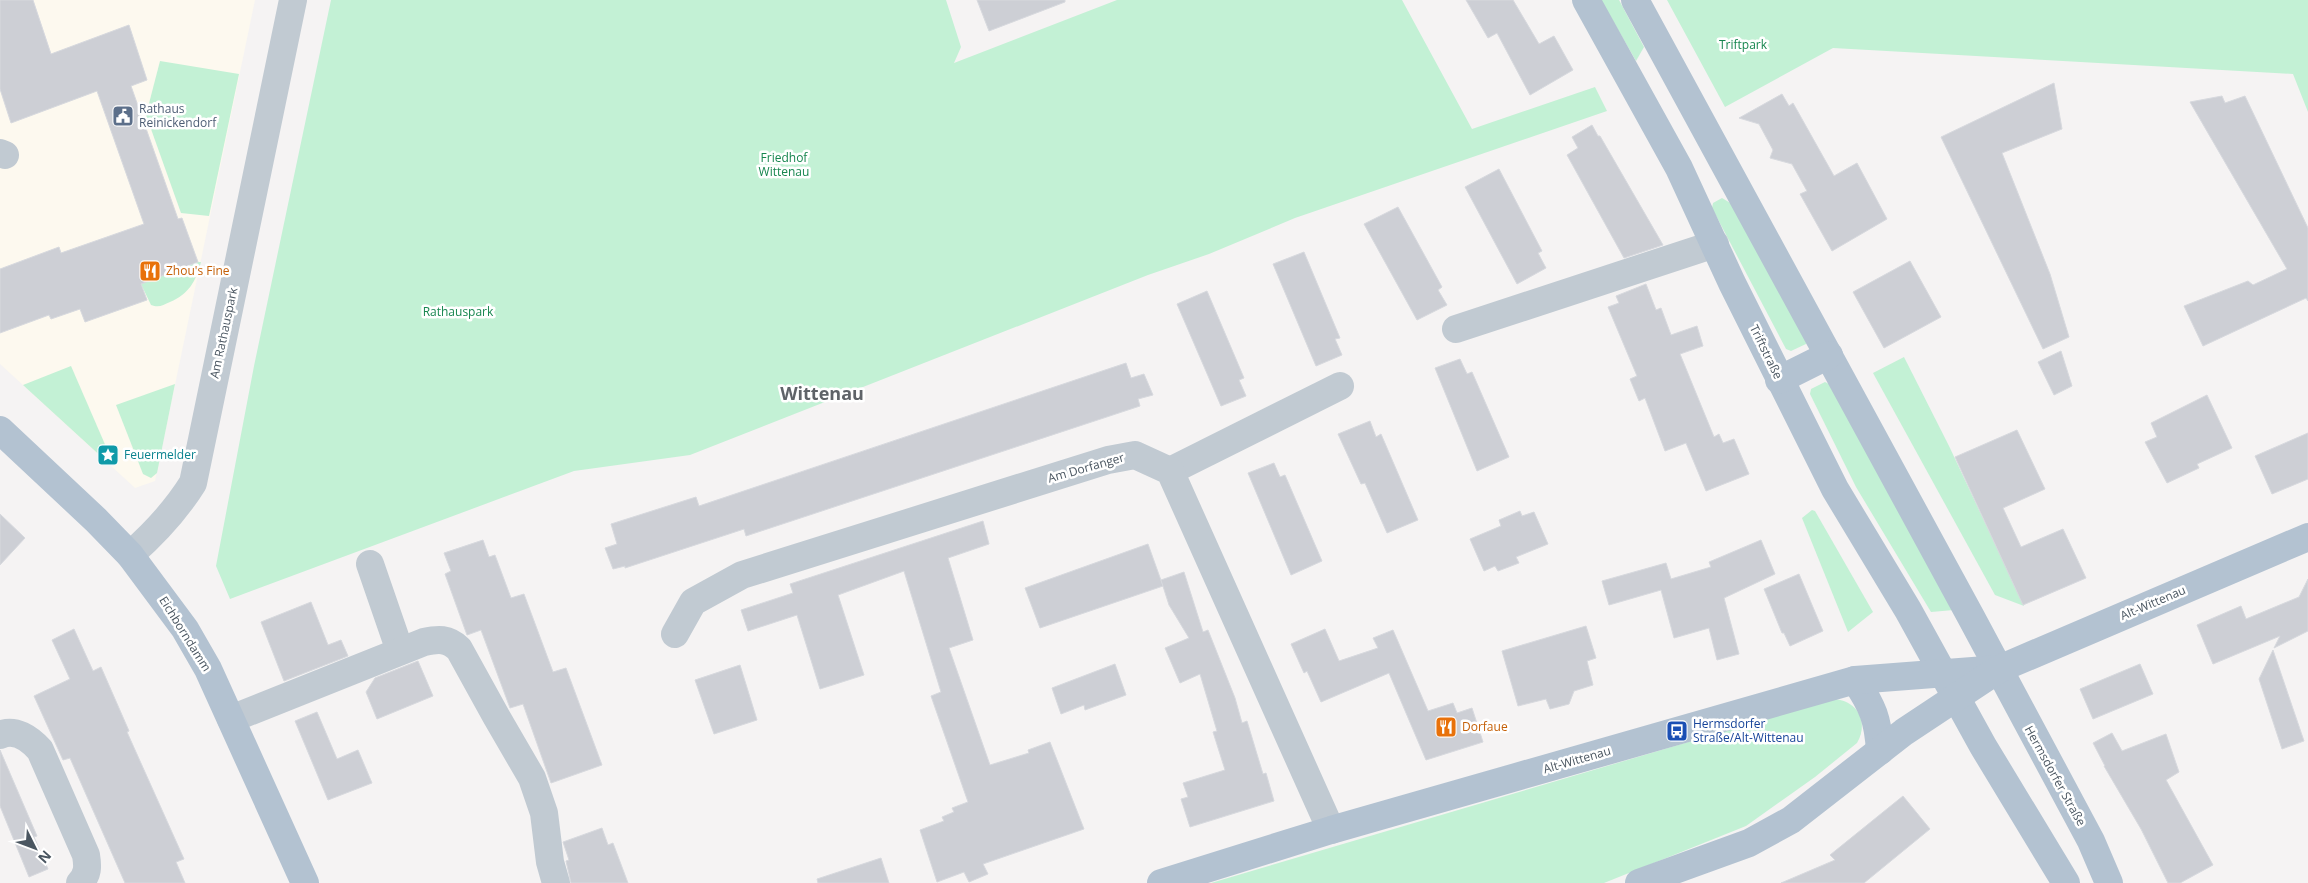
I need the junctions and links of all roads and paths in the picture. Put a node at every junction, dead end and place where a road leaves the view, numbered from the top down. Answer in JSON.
{"nodes":[{"id":1,"x":293,"y":0,"type":"edge"},
{"id":2,"x":1586,"y":0,"type":"edge"},
{"id":3,"x":1635,"y":0,"type":"edge"},
{"id":4,"x":1716,"y":149,"type":"junction"},
{"id":5,"x":1679,"y":168,"type":"junction"},
{"id":6,"x":1715,"y":244,"type":"junction"},
{"id":7,"x":1456,"y":329,"type":"dead end"},
{"id":8,"x":1829,"y":355,"type":"junction"},
{"id":9,"x":1779,"y":380,"type":"junction"},
{"id":10,"x":1340,"y":386,"type":"dead end"},
{"id":11,"x":0,"y":430,"type":"edge"},
{"id":12,"x":1170,"y":471,"type":"junction"},
{"id":13,"x":2308,"y":537,"type":"edge"},
{"id":14,"x":130,"y":555,"type":"junction"},
{"id":15,"x":370,"y":564,"type":"dead end"},
{"id":16,"x":675,"y":634,"type":"dead end"},
{"id":17,"x":400,"y":651,"type":"junction"},
{"id":18,"x":1999,"y":670,"type":"junction"},
{"id":19,"x":1941,"y":674,"type":"junction"},
{"id":20,"x":1855,"y":680,"type":"junction"},
{"id":21,"x":1955,"y":698,"type":"junction"},
{"id":22,"x":231,"y":719,"type":"junction"},
{"id":23,"x":0,"y":735,"type":"edge"},
{"id":24,"x":1880,"y":751,"type":"junction"},
{"id":25,"x":1331,"y":830,"type":"junction"},
{"id":26,"x":80,"y":883,"type":"edge"},
{"id":27,"x":304,"y":883,"type":"edge"},
{"id":28,"x":556,"y":883,"type":"edge"},
{"id":29,"x":1161,"y":883,"type":"edge"},
{"id":30,"x":1639,"y":883,"type":"edge"},
{"id":31,"x":2066,"y":883,"type":"edge"},
{"id":32,"x":2109,"y":883,"type":"edge"}],
"edges":[{"from":1,"to":14,"type":"street","name":"Am Rathauspark"},
{"from":2,"to":5,"type":"main road","name":"Triftstraße"},
{"from":3,"to":4,"type":"main road"},
{"from":4,"to":5,"type":"main road"},
{"from":4,"to":8,"type":"main road"},
{"from":5,"to":6,"type":"main road","name":"Triftstraße"},
{"from":6,"to":7,"type":"street"},
{"from":6,"to":9,"type":"main road","name":"Triftstraße"},
{"from":8,"to":9,"type":"main road"},
{"from":8,"to":18,"type":"main road"},
{"from":9,"to":19,"type":"main road","name":"Triftstraße"},
{"from":10,"to":12,"type":"street"},
{"from":11,"to":14,"type":"main road","name":"Eichborndamm"},
{"from":12,"to":16,"type":"street","name":"Am Dorfanger"},
{"from":12,"to":25,"type":"street"},
{"from":13,"to":18,"type":"main road","name":"Alt-Wittenau"},
{"from":14,"to":22,"type":"main road","name":"Eichborndamm"},
{"from":15,"to":17,"type":"street"},
{"from":17,"to":22,"type":"street"},
{"from":17,"to":28,"type":"street"},
{"from":18,"to":19,"type":"main road","name":"Alt-Wittenau"},
{"from":18,"to":21,"type":"main road","name":"Alt-Wittenau"},
{"from":18,"to":32,"type":"main road","name":"Hermsdorfer Straße"},
{"from":19,"to":20,"type":"main road","name":"Alt-Wittenau"},
{"from":19,"to":21,"type":"main road","name":"Triftstraße"},
{"from":20,"to":24,"type":"main road"},
{"from":20,"to":25,"type":"main road","name":"Alt-Wittenau"},
{"from":21,"to":24,"type":"main road","name":"Alt-Wittenau"},
{"from":21,"to":31,"type":"main road"},
{"from":22,"to":27,"type":"main road","name":"Eichborndamm"},
{"from":23,"to":26,"type":"street"},
{"from":24,"to":30,"type":"main road","name":"Alt-Wittenau"},
{"from":25,"to":29,"type":"main road","name":"Alt-Wittenau"}]}
